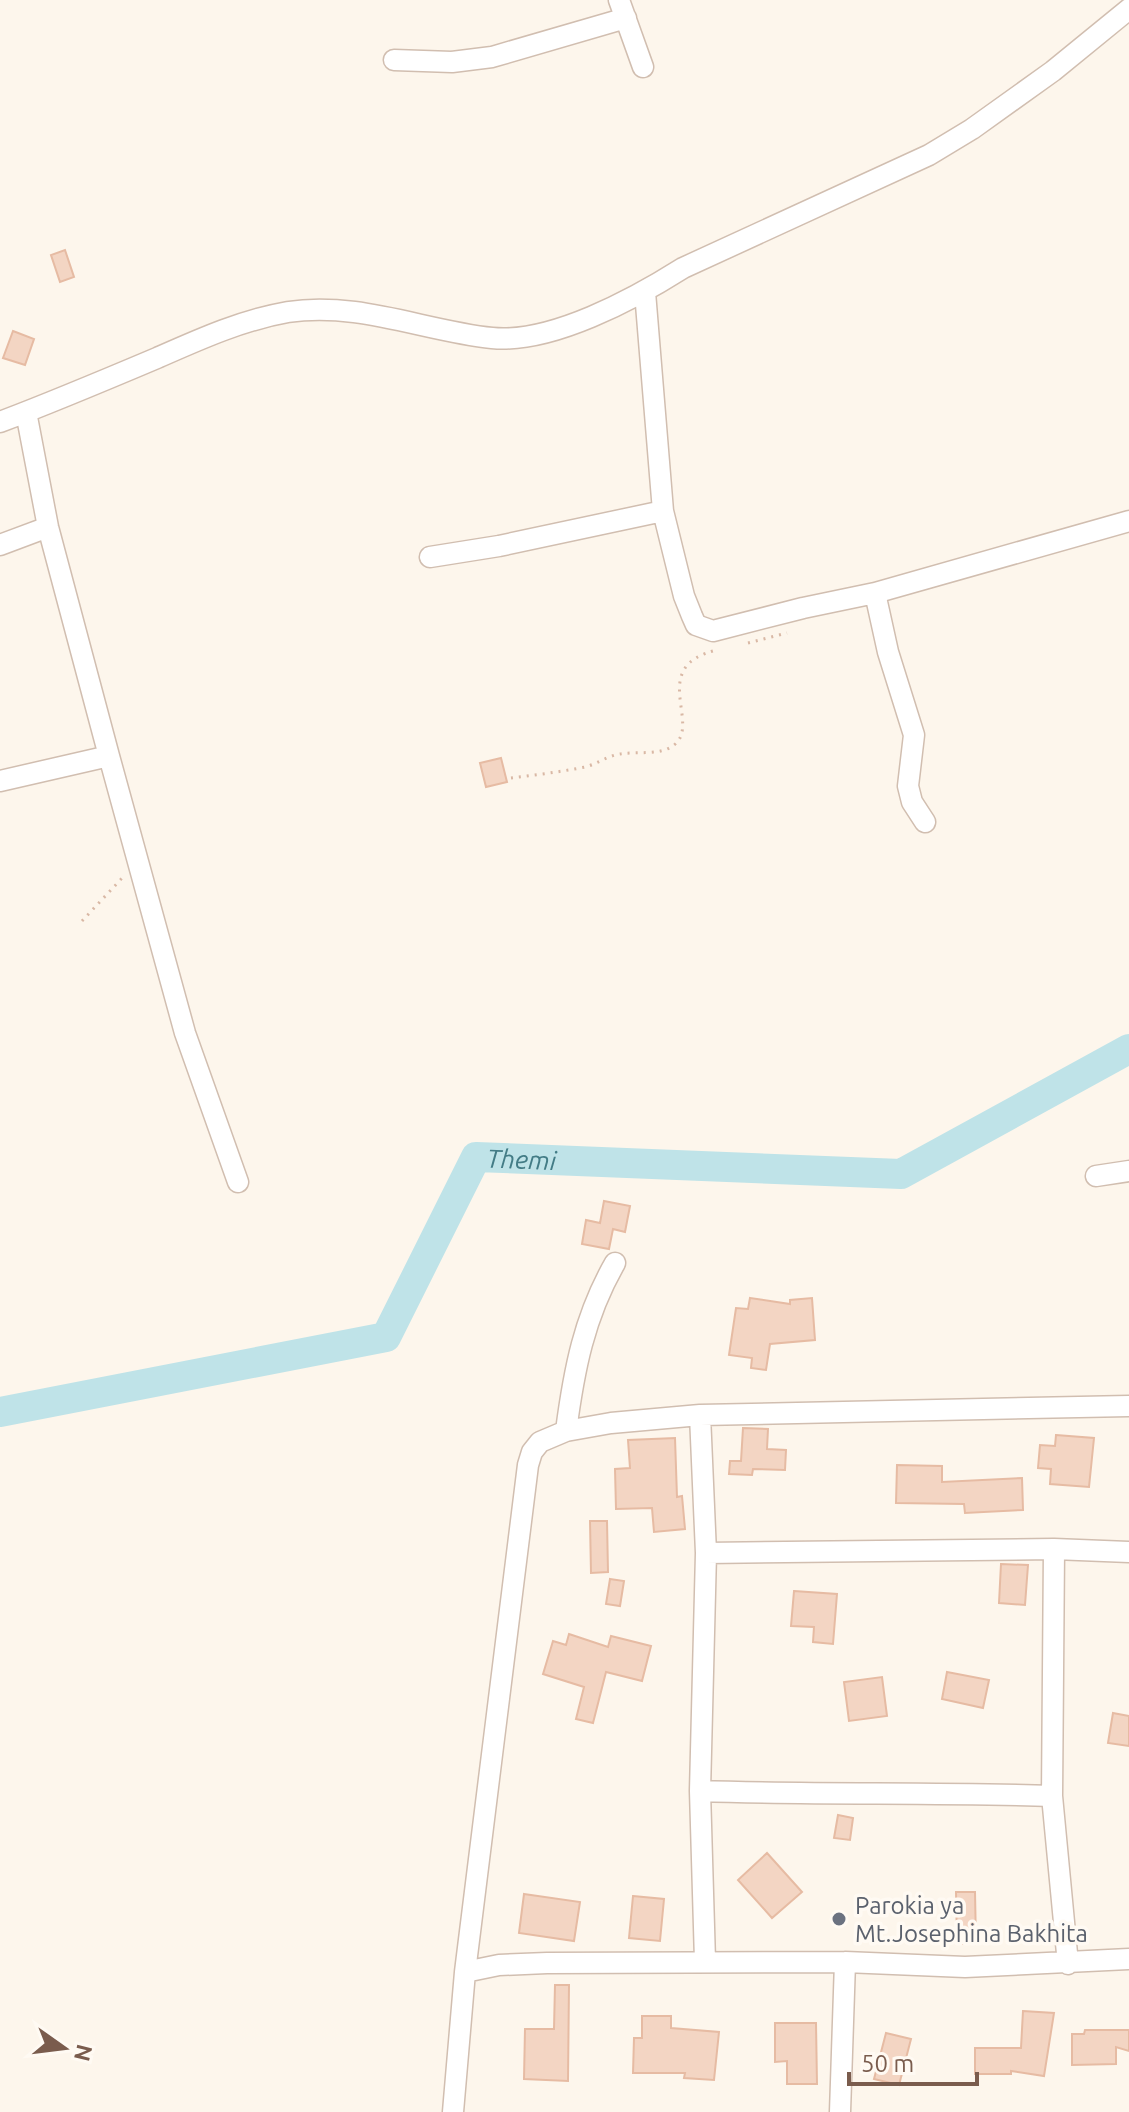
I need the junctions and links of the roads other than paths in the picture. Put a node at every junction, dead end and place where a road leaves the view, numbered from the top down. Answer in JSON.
{"nodes":[{"id":1,"x":623,"y":9,"type":"edge"},
{"id":2,"x":1129,"y":9,"type":"edge"},
{"id":3,"x":394,"y":60,"type":"dead end"},
{"id":4,"x":643,"y":67,"type":"dead end"},
{"id":5,"x":645,"y":292,"type":"junction"},
{"id":6,"x":26,"y":412,"type":"junction"},
{"id":7,"x":0,"y":422,"type":"edge"},
{"id":8,"x":663,"y":511,"type":"junction"},
{"id":9,"x":1129,"y":521,"type":"edge"},
{"id":10,"x":48,"y":527,"type":"junction"},
{"id":11,"x":0,"y":545,"type":"edge"},
{"id":12,"x":430,"y":557,"type":"dead end"},
{"id":13,"x":875,"y":593,"type":"junction"},
{"id":14,"x":109,"y":756,"type":"junction"},
{"id":15,"x":0,"y":781,"type":"edge"},
{"id":16,"x":925,"y":822,"type":"dead end"},
{"id":17,"x":1129,"y":1171,"type":"edge"},
{"id":18,"x":1096,"y":1176,"type":"dead end"},
{"id":19,"x":238,"y":1182,"type":"dead end"},
{"id":20,"x":615,"y":1263,"type":"dead end"},
{"id":21,"x":1129,"y":1406,"type":"edge"},
{"id":22,"x":700,"y":1415,"type":"junction"},
{"id":23,"x":566,"y":1431,"type":"junction"},
{"id":24,"x":1054,"y":1549,"type":"junction"},
{"id":25,"x":1129,"y":1552,"type":"edge"},
{"id":26,"x":706,"y":1553,"type":"junction"},
{"id":27,"x":700,"y":1791,"type":"junction"},
{"id":28,"x":1052,"y":1796,"type":"junction"},
{"id":29,"x":1129,"y":1959,"type":"edge"},
{"id":30,"x":705,"y":1961,"type":"junction"},
{"id":31,"x":845,"y":1962,"type":"junction"},
{"id":32,"x":1068,"y":1964,"type":"junction"},
{"id":33,"x":465,"y":1972,"type":"junction"},
{"id":34,"x":453,"y":2112,"type":"edge"},
{"id":35,"x":840,"y":2112,"type":"edge"}],
"edges":[{"from":1,"to":3,"type":"street"},
{"from":1,"to":4,"type":"street"},
{"from":2,"to":5,"type":"street"},
{"from":5,"to":6,"type":"street"},
{"from":5,"to":8,"type":"street"},
{"from":6,"to":7,"type":"street"},
{"from":6,"to":10,"type":"street"},
{"from":8,"to":12,"type":"street"},
{"from":8,"to":13,"type":"street"},
{"from":9,"to":13,"type":"street"},
{"from":10,"to":11,"type":"street"},
{"from":10,"to":14,"type":"street"},
{"from":13,"to":16,"type":"street"},
{"from":14,"to":15,"type":"street"},
{"from":14,"to":19,"type":"street"},
{"from":17,"to":18,"type":"street"},
{"from":20,"to":23,"type":"street"},
{"from":21,"to":22,"type":"street"},
{"from":22,"to":23,"type":"street"},
{"from":22,"to":26,"type":"street"},
{"from":23,"to":33,"type":"street"},
{"from":24,"to":25,"type":"street"},
{"from":24,"to":26,"type":"street"},
{"from":24,"to":28,"type":"street"},
{"from":26,"to":27,"type":"street"},
{"from":27,"to":28,"type":"street"},
{"from":27,"to":30,"type":"street"},
{"from":28,"to":32,"type":"street"},
{"from":29,"to":32,"type":"street"},
{"from":30,"to":31,"type":"street"},
{"from":30,"to":33,"type":"street"},
{"from":31,"to":32,"type":"street"},
{"from":31,"to":35,"type":"street"},
{"from":33,"to":34,"type":"street"}]}
